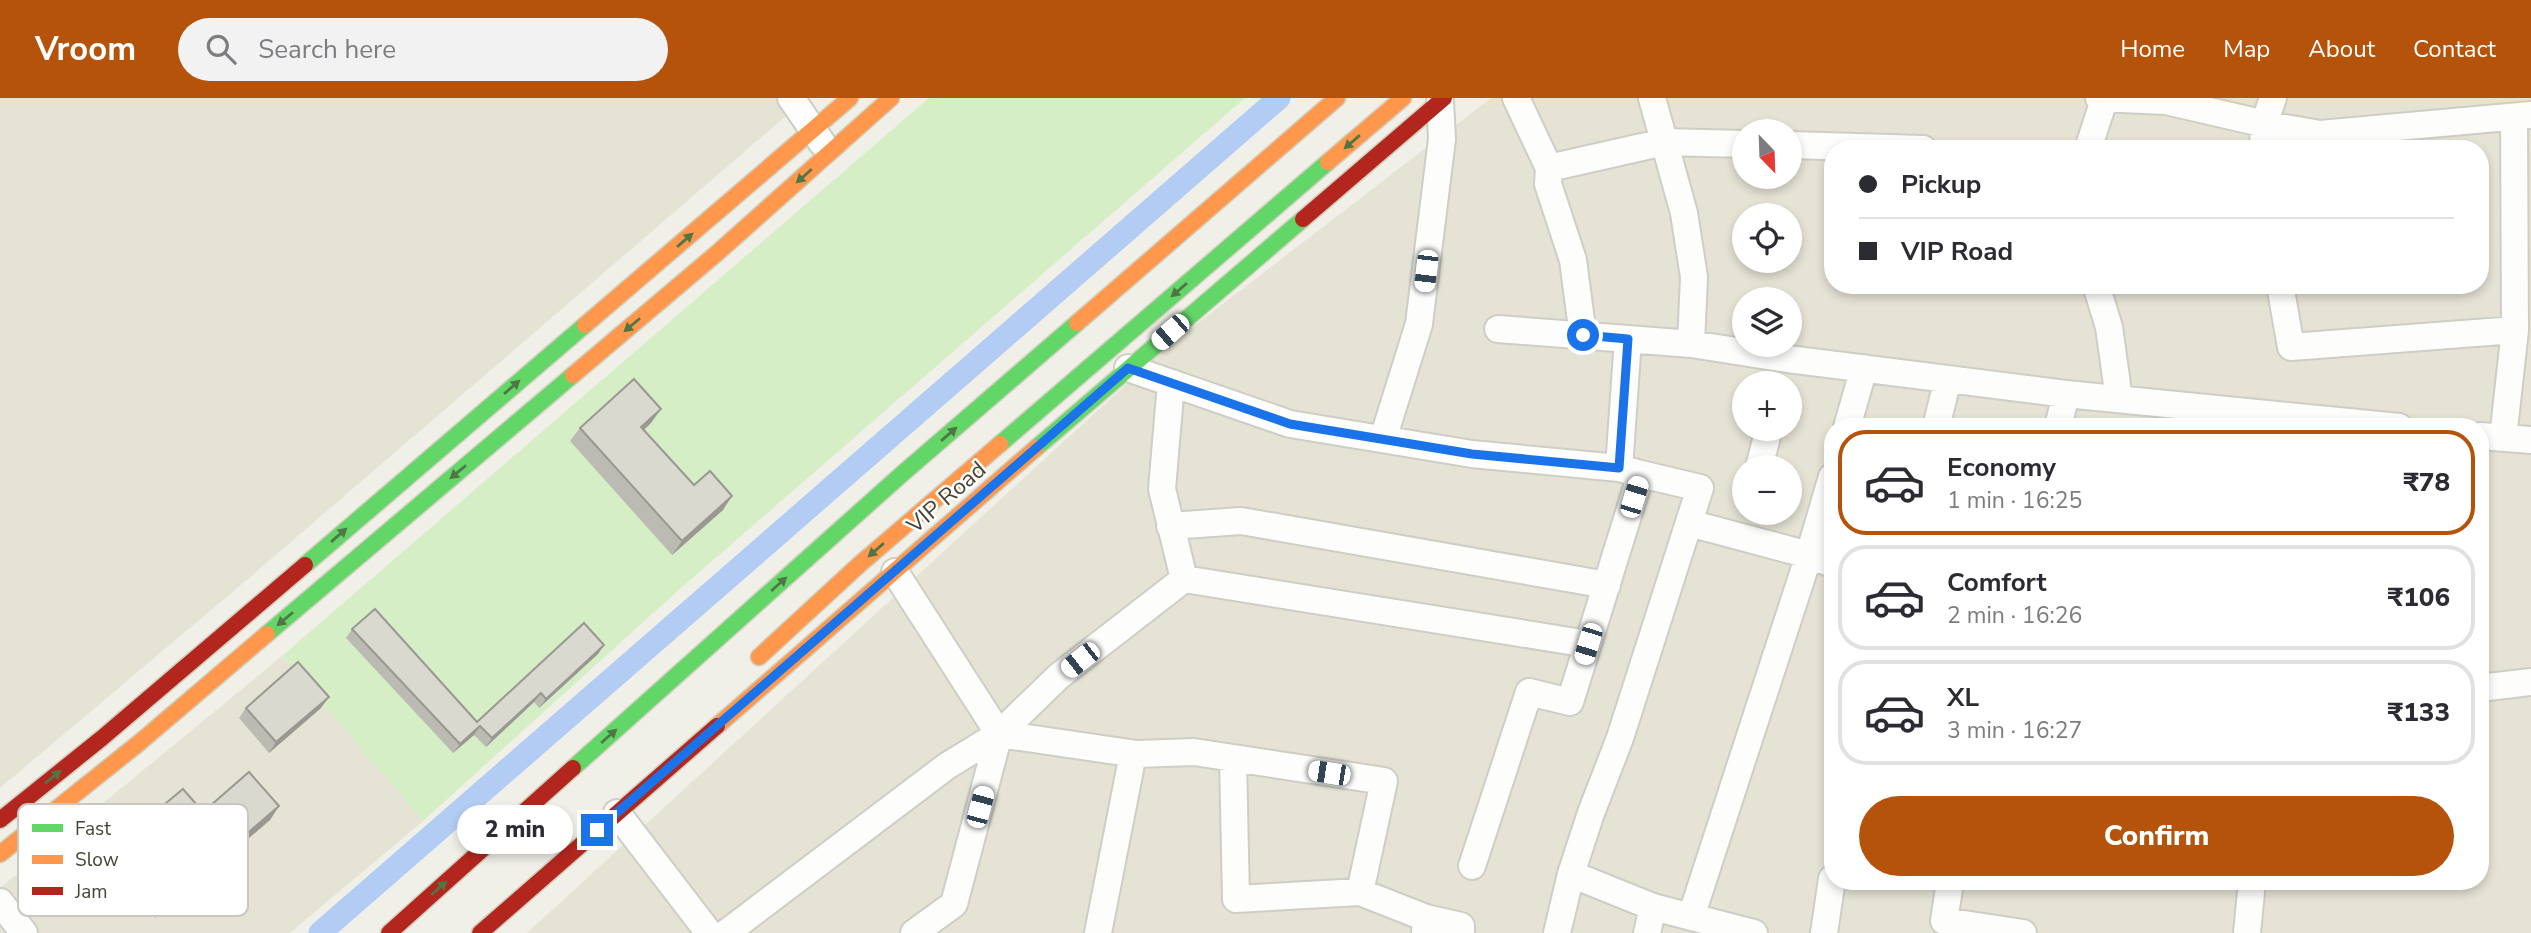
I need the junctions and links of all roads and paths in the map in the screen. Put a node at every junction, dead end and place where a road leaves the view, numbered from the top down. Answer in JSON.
{"nodes":[{"id":1,"x":792,"y":98,"type":"edge"},
{"id":2,"x":850,"y":98,"type":"edge"},
{"id":3,"x":891,"y":98,"type":"edge"},
{"id":4,"x":1337,"y":98,"type":"edge"},
{"id":5,"x":1404,"y":98,"type":"edge"},
{"id":6,"x":1516,"y":98,"type":"edge"},
{"id":7,"x":1652,"y":98,"type":"edge"},
{"id":8,"x":2273,"y":98,"type":"edge"},
{"id":9,"x":1442,"y":99,"type":"edge"},
{"id":10,"x":2102,"y":99,"type":"edge"},
{"id":11,"x":2167,"y":99,"type":"edge"},
{"id":12,"x":2523,"y":116,"type":"edge"},
{"id":13,"x":812,"y":131,"type":"junction"},
{"id":14,"x":2263,"y":136,"type":"edge"},
{"id":15,"x":2091,"y":140,"type":"edge"},
{"id":16,"x":1664,"y":142,"type":"junction"},
{"id":17,"x":1732,"y":144,"type":"edge"},
{"id":18,"x":1802,"y":145,"type":"edge"},
{"id":19,"x":1824,"y":146,"type":"edge"},
{"id":20,"x":830,"y":153,"type":"junction"},
{"id":21,"x":1549,"y":168,"type":"junction"},
{"id":22,"x":2099,"y":294,"type":"edge"},
{"id":23,"x":2282,"y":294,"type":"edge"},
{"id":24,"x":1498,"y":329,"type":"dead end"},
{"id":25,"x":2515,"y":330,"type":"junction"},
{"id":26,"x":1583,"y":335,"type":"junction"},
{"id":27,"x":1628,"y":339,"type":"junction"},
{"id":28,"x":1691,"y":344,"type":"junction"},
{"id":29,"x":1128,"y":368,"type":"junction"},
{"id":30,"x":1864,"y":368,"type":"junction"},
{"id":31,"x":1784,"y":371,"type":"edge"},
{"id":32,"x":1948,"y":379,"type":"junction"},
{"id":33,"x":1171,"y":383,"type":"junction"},
{"id":34,"x":2066,"y":394,"type":"junction"},
{"id":35,"x":2119,"y":399,"type":"junction"},
{"id":36,"x":1850,"y":418,"type":"edge"},
{"id":37,"x":1938,"y":418,"type":"edge"},
{"id":38,"x":2060,"y":418,"type":"edge"},
{"id":39,"x":2247,"y":418,"type":"edge"},
{"id":40,"x":2492,"y":437,"type":"edge"},
{"id":41,"x":1383,"y":439,"type":"junction"},
{"id":42,"x":2531,"y":440,"type":"edge"},
{"id":43,"x":1630,"y":471,"type":"junction"},
{"id":44,"x":1689,"y":523,"type":"junction"},
{"id":45,"x":1170,"y":526,"type":"junction"},
{"id":46,"x":1824,"y":537,"type":"edge"},
{"id":47,"x":1821,"y":560,"type":"edge"},
{"id":48,"x":895,"y":572,"type":"junction"},
{"id":49,"x":1184,"y":579,"type":"junction"},
{"id":50,"x":1607,"y":584,"type":"junction"},
{"id":51,"x":1588,"y":644,"type":"junction"},
{"id":52,"x":748,"y":668,"type":"dead end"},
{"id":53,"x":2531,"y":682,"type":"edge"},
{"id":54,"x":2489,"y":687,"type":"edge"},
{"id":55,"x":999,"y":734,"type":"junction"},
{"id":56,"x":1133,"y":754,"type":"junction"},
{"id":57,"x":1233,"y":758,"type":"junction"},
{"id":58,"x":20,"y":804,"type":"edge"},
{"id":59,"x":63,"y":804,"type":"edge"},
{"id":60,"x":18,"y":806,"type":"edge"},
{"id":61,"x":617,"y":813,"type":"junction"},
{"id":62,"x":0,"y":820,"type":"edge"},
{"id":63,"x":575,"y":829,"type":"dead end"},
{"id":64,"x":18,"y":840,"type":"edge"},
{"id":65,"x":0,"y":855,"type":"edge"},
{"id":66,"x":1472,"y":866,"type":"dead end"},
{"id":67,"x":1571,"y":874,"type":"junction"},
{"id":68,"x":1830,"y":890,"type":"edge"},
{"id":69,"x":1949,"y":890,"type":"edge"},
{"id":70,"x":2251,"y":890,"type":"edge"},
{"id":71,"x":1360,"y":892,"type":"junction"},
{"id":72,"x":0,"y":902,"type":"edge"},
{"id":73,"x":1653,"y":907,"type":"junction"},
{"id":74,"x":1691,"y":917,"type":"junction"},
{"id":75,"x":1425,"y":926,"type":"edge"},
{"id":76,"x":1956,"y":928,"type":"edge"},
{"id":77,"x":24,"y":933,"type":"edge"},
{"id":78,"x":388,"y":933,"type":"edge"},
{"id":79,"x":462,"y":933,"type":"edge"},
{"id":80,"x":480,"y":933,"type":"edge"},
{"id":81,"x":709,"y":933,"type":"edge"},
{"id":82,"x":726,"y":933,"type":"edge"},
{"id":83,"x":914,"y":933,"type":"edge"},
{"id":84,"x":1098,"y":933,"type":"edge"},
{"id":85,"x":1461,"y":933,"type":"edge"},
{"id":86,"x":1557,"y":933,"type":"edge"},
{"id":87,"x":1647,"y":933,"type":"edge"},
{"id":88,"x":1754,"y":933,"type":"edge"},
{"id":89,"x":1824,"y":933,"type":"edge"},
{"id":90,"x":2023,"y":933,"type":"edge"},
{"id":91,"x":2247,"y":933,"type":"edge"}],
"edges":[{"from":1,"to":13,"type":"street"},
{"from":2,"to":13,"type":"street"},
{"from":3,"to":20,"type":"street"},
{"from":78,"to":4,"type":"street","name":"VIP Road","one_way":true},
{"from":5,"to":52,"type":"street","name":"VIP Road","one_way":true},
{"from":6,"to":21,"type":"street"},
{"from":7,"to":16,"type":"street"},
{"from":8,"to":14,"type":"street"},
{"from":9,"to":29,"type":"street","name":"VIP Road"},
{"from":9,"to":41,"type":"street"},
{"from":10,"to":11,"type":"street"},
{"from":10,"to":15,"type":"street"},
{"from":11,"to":14,"type":"street"},
{"from":12,"to":14,"type":"street"},
{"from":12,"to":25,"type":"street"},
{"from":13,"to":20,"type":"street"},
{"from":58,"to":13,"type":"street","one_way":true},
{"from":16,"to":17,"type":"street"},
{"from":16,"to":21,"type":"street"},
{"from":16,"to":28,"type":"street"},
{"from":18,"to":19,"type":"street"},
{"from":20,"to":59,"type":"street","one_way":true},
{"from":21,"to":26,"type":"street"},
{"from":22,"to":35,"type":"street"},
{"from":23,"to":25,"type":"street"},
{"from":24,"to":26,"type":"street"},
{"from":25,"to":40,"type":"street"},
{"from":26,"to":27,"type":"street"},
{"from":27,"to":28,"type":"street"},
{"from":27,"to":43,"type":"street"},
{"from":28,"to":31,"type":"street"},
{"from":29,"to":33,"type":"street"},
{"from":29,"to":48,"type":"street","name":"VIP Road"},
{"from":30,"to":31,"type":"street"},
{"from":30,"to":32,"type":"street"},
{"from":30,"to":36,"type":"street"},
{"from":32,"to":34,"type":"street"},
{"from":32,"to":37,"type":"street"},
{"from":33,"to":41,"type":"street"},
{"from":33,"to":45,"type":"street"},
{"from":34,"to":35,"type":"street"},
{"from":34,"to":38,"type":"street"},
{"from":35,"to":39,"type":"street"},
{"from":40,"to":42,"type":"street"},
{"from":41,"to":43,"type":"street"},
{"from":43,"to":44,"type":"street"},
{"from":43,"to":50,"type":"street"},
{"from":44,"to":47,"type":"street"},
{"from":44,"to":67,"type":"street"},
{"from":45,"to":49,"type":"street"},
{"from":45,"to":50,"type":"street"},
{"from":46,"to":47,"type":"street"},
{"from":47,"to":74,"type":"street"},
{"from":48,"to":55,"type":"street"},
{"from":48,"to":61,"type":"street","name":"VIP Road"},
{"from":49,"to":51,"type":"street"},
{"from":49,"to":55,"type":"street"},
{"from":50,"to":51,"type":"street"},
{"from":51,"to":66,"type":"street"},
{"from":53,"to":54,"type":"street"},
{"from":55,"to":56,"type":"street"},
{"from":55,"to":82,"type":"street"},
{"from":55,"to":83,"type":"street"},
{"from":56,"to":57,"type":"street"},
{"from":56,"to":84,"type":"street"},
{"from":57,"to":71,"type":"street"},
{"from":57,"to":71,"type":"street"},
{"from":62,"to":60,"type":"street","one_way":true},
{"from":61,"to":80,"type":"street","name":"VIP Road"},
{"from":61,"to":81,"type":"street"},
{"from":63,"to":79,"type":"street"},
{"from":64,"to":65,"type":"street","one_way":true},
{"from":67,"to":73,"type":"street"},
{"from":67,"to":86,"type":"street"},
{"from":68,"to":89,"type":"street"},
{"from":69,"to":76,"type":"street"},
{"from":70,"to":91,"type":"street"},
{"from":71,"to":75,"type":"street"},
{"from":72,"to":77,"type":"street"},
{"from":73,"to":74,"type":"street"},
{"from":73,"to":87,"type":"street"},
{"from":74,"to":88,"type":"street"},
{"from":75,"to":85,"type":"street"},
{"from":76,"to":90,"type":"street"}]}
